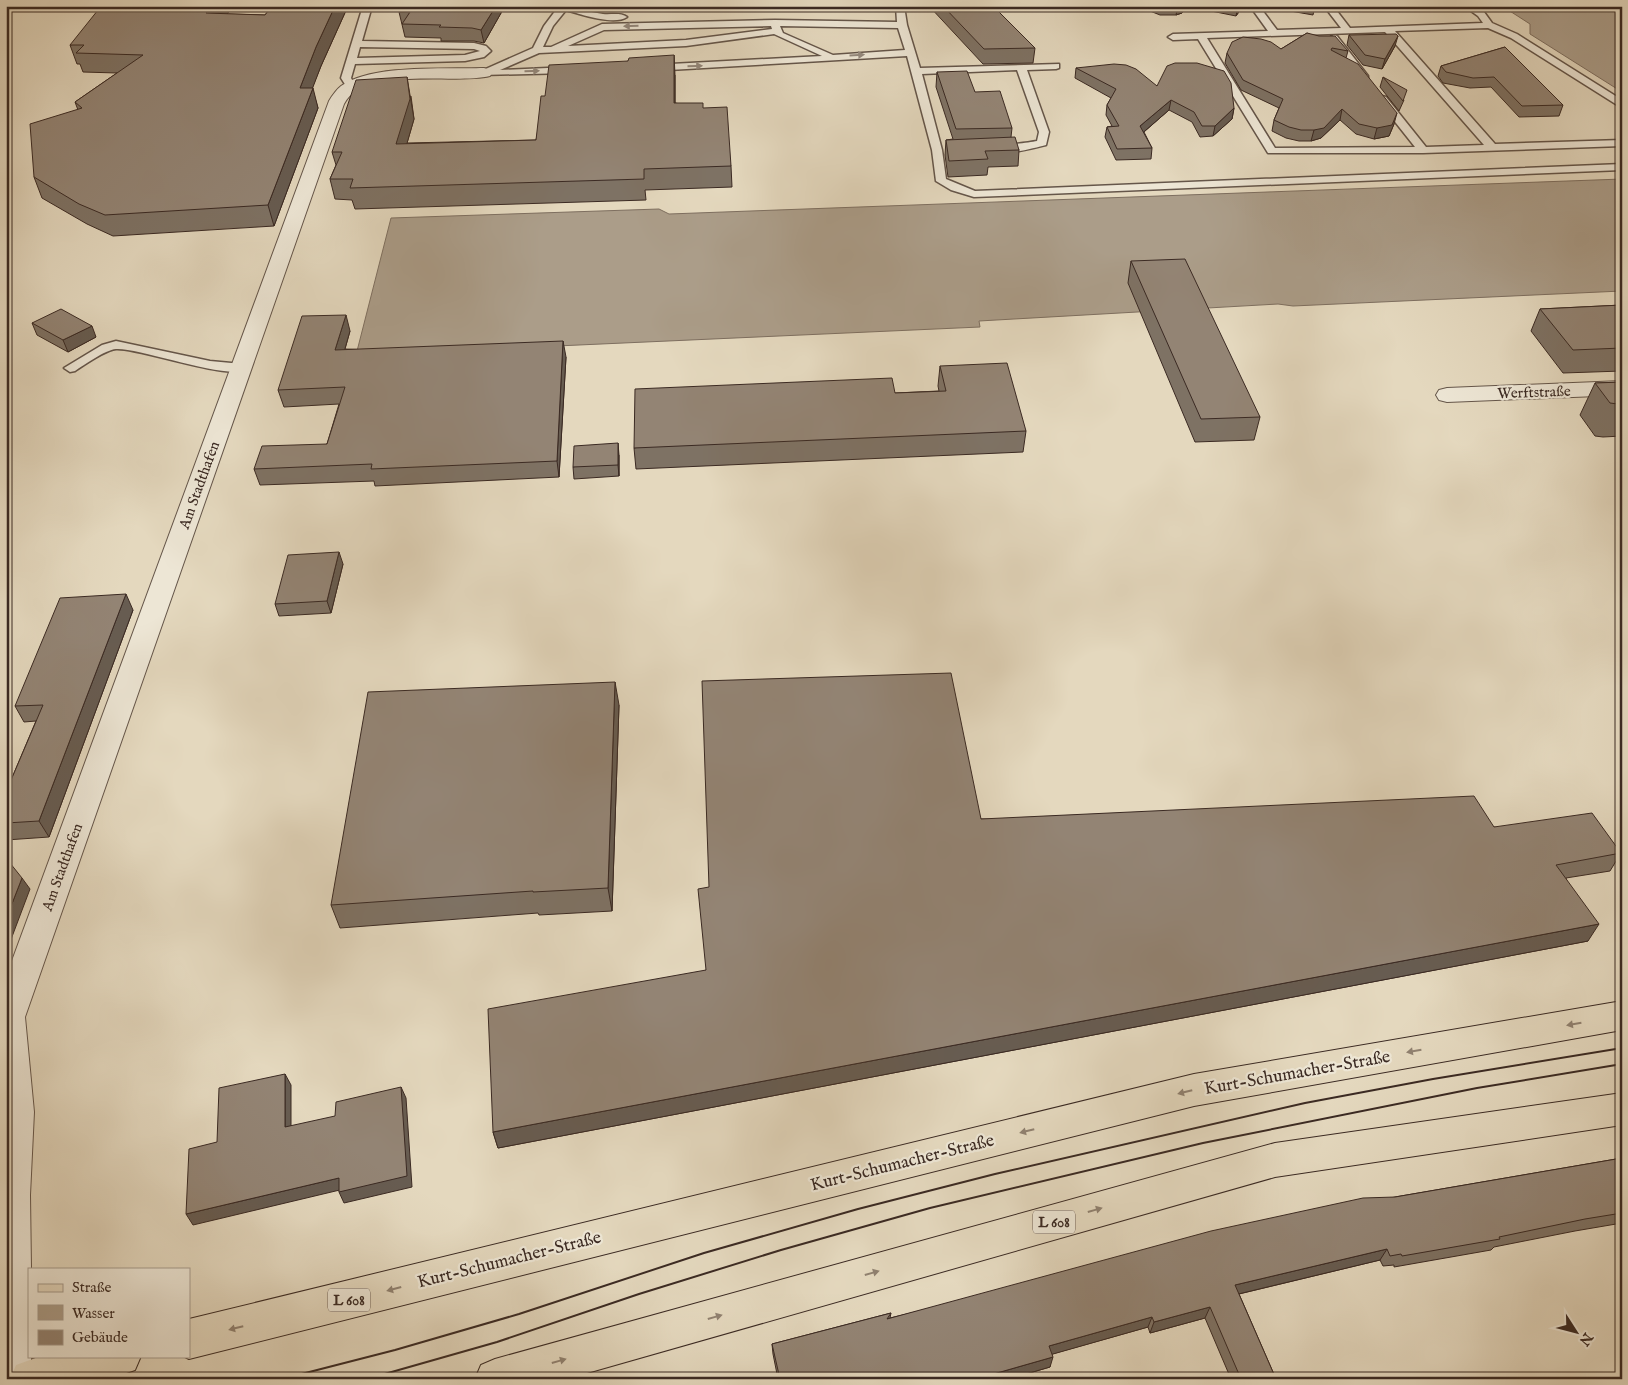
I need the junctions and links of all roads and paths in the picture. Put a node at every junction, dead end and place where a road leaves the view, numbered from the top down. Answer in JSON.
{"nodes":[{"id":1,"x":368,"y":6,"type":"edge"},
{"id":2,"x":564,"y":6,"type":"edge"},
{"id":3,"x":1254,"y":6,"type":"edge"},
{"id":4,"x":1328,"y":6,"type":"edge"},
{"id":5,"x":1468,"y":6,"type":"edge"},
{"id":6,"x":901,"y":16,"type":"edge"},
{"id":7,"x":1489,"y":25,"type":"junction"},
{"id":8,"x":776,"y":27,"type":"junction"},
{"id":9,"x":1388,"y":29,"type":"junction"},
{"id":10,"x":1348,"y":31,"type":"junction"},
{"id":11,"x":1328,"y":32,"type":"junction"},
{"id":12,"x":1274,"y":33,"type":"junction"},
{"id":13,"x":1201,"y":36,"type":"junction"},
{"id":14,"x":1173,"y":37,"type":"dead end"},
{"id":15,"x":356,"y":44,"type":"junction"},
{"id":16,"x":555,"y":48,"type":"junction"},
{"id":17,"x":537,"y":50,"type":"junction"},
{"id":18,"x":910,"y":53,"type":"junction"},
{"id":19,"x":832,"y":57,"type":"junction"},
{"id":20,"x":353,"y":61,"type":"junction"},
{"id":21,"x":1056,"y":66,"type":"dead end"},
{"id":22,"x":1021,"y":67,"type":"junction"},
{"id":23,"x":644,"y":68,"type":"edge"},
{"id":24,"x":578,"y":70,"type":"edge"},
{"id":25,"x":916,"y":71,"type":"junction"},
{"id":26,"x":484,"y":73,"type":"junction"},
{"id":27,"x":351,"y":86,"type":"junction"},
{"id":28,"x":1622,"y":105,"type":"edge"},
{"id":29,"x":1622,"y":143,"type":"edge"},
{"id":30,"x":1492,"y":147,"type":"junction"},
{"id":31,"x":984,"y":149,"type":"edge"},
{"id":32,"x":1423,"y":150,"type":"junction"},
{"id":33,"x":1622,"y":167,"type":"edge"},
{"id":34,"x":70,"y":368,"type":"dead end"},
{"id":35,"x":242,"y":368,"type":"junction"},
{"id":36,"x":1622,"y":388,"type":"edge"},
{"id":37,"x":1447,"y":395,"type":"dead end"},
{"id":38,"x":1622,"y":1015,"type":"edge"},
{"id":39,"x":7,"y":1019,"type":"edge"},
{"id":40,"x":1622,"y":1110,"type":"edge"},
{"id":41,"x":190,"y":1339,"type":"edge"},
{"id":42,"x":113,"y":1358,"type":"edge"},
{"id":43,"x":11,"y":1379,"type":"edge"},
{"id":44,"x":30,"y":1379,"type":"edge"},
{"id":45,"x":495,"y":1379,"type":"edge"}],
"edges":[{"from":1,"to":15,"type":"lane"},
{"from":2,"to":6,"type":"lane"},
{"from":2,"to":17,"type":"lane"},
{"from":3,"to":12,"type":"lane"},
{"from":4,"to":10,"type":"lane"},
{"from":5,"to":7,"type":"lane"},
{"from":6,"to":8,"type":"lane"},
{"from":6,"to":18,"type":"lane"},
{"from":7,"to":9,"type":"lane"},
{"from":7,"to":28,"type":"lane"},
{"from":8,"to":16,"type":"lane"},
{"from":8,"to":16,"type":"lane","one_way":true},
{"from":8,"to":19,"type":"lane"},
{"from":9,"to":10,"type":"lane"},
{"from":9,"to":30,"type":"lane"},
{"from":10,"to":11,"type":"lane"},
{"from":11,"to":12,"type":"lane"},
{"from":11,"to":32,"type":"lane"},
{"from":12,"to":13,"type":"lane"},
{"from":13,"to":14,"type":"lane"},
{"from":13,"to":32,"type":"lane"},
{"from":15,"to":20,"type":"lane"},
{"from":15,"to":20,"type":"lane"},
{"from":16,"to":17,"type":"lane"},
{"from":17,"to":26,"type":"lane"},
{"from":19,"to":18,"type":"lane","one_way":true},
{"from":18,"to":25,"type":"lane"},
{"from":23,"to":19,"type":"lane","one_way":true},
{"from":20,"to":27,"type":"lane"},
{"from":21,"to":22,"type":"lane"},
{"from":22,"to":25,"type":"lane"},
{"from":22,"to":31,"type":"lane"},
{"from":26,"to":24,"type":"lane","one_way":true},
{"from":25,"to":33,"type":"lane"},
{"from":26,"to":27,"type":"street"},
{"from":27,"to":35,"type":"street","name":"Am Stadthafen"},
{"from":29,"to":30,"type":"lane"},
{"from":30,"to":32,"type":"lane"},
{"from":34,"to":35,"type":"lane"},
{"from":35,"to":39,"type":"street","name":"Am Stadthafen"},
{"from":36,"to":37,"type":"street","name":"Werftstraße"},
{"from":38,"to":41,"type":"main road","name":"Kurt-Schumacher-Straße","number":"L 608","one_way":true},
{"from":39,"to":43,"type":"street","name":"Am Stadthafen"},
{"from":45,"to":40,"type":"main road","number":"L 608","one_way":true},
{"from":42,"to":44,"type":"main road"}]}
